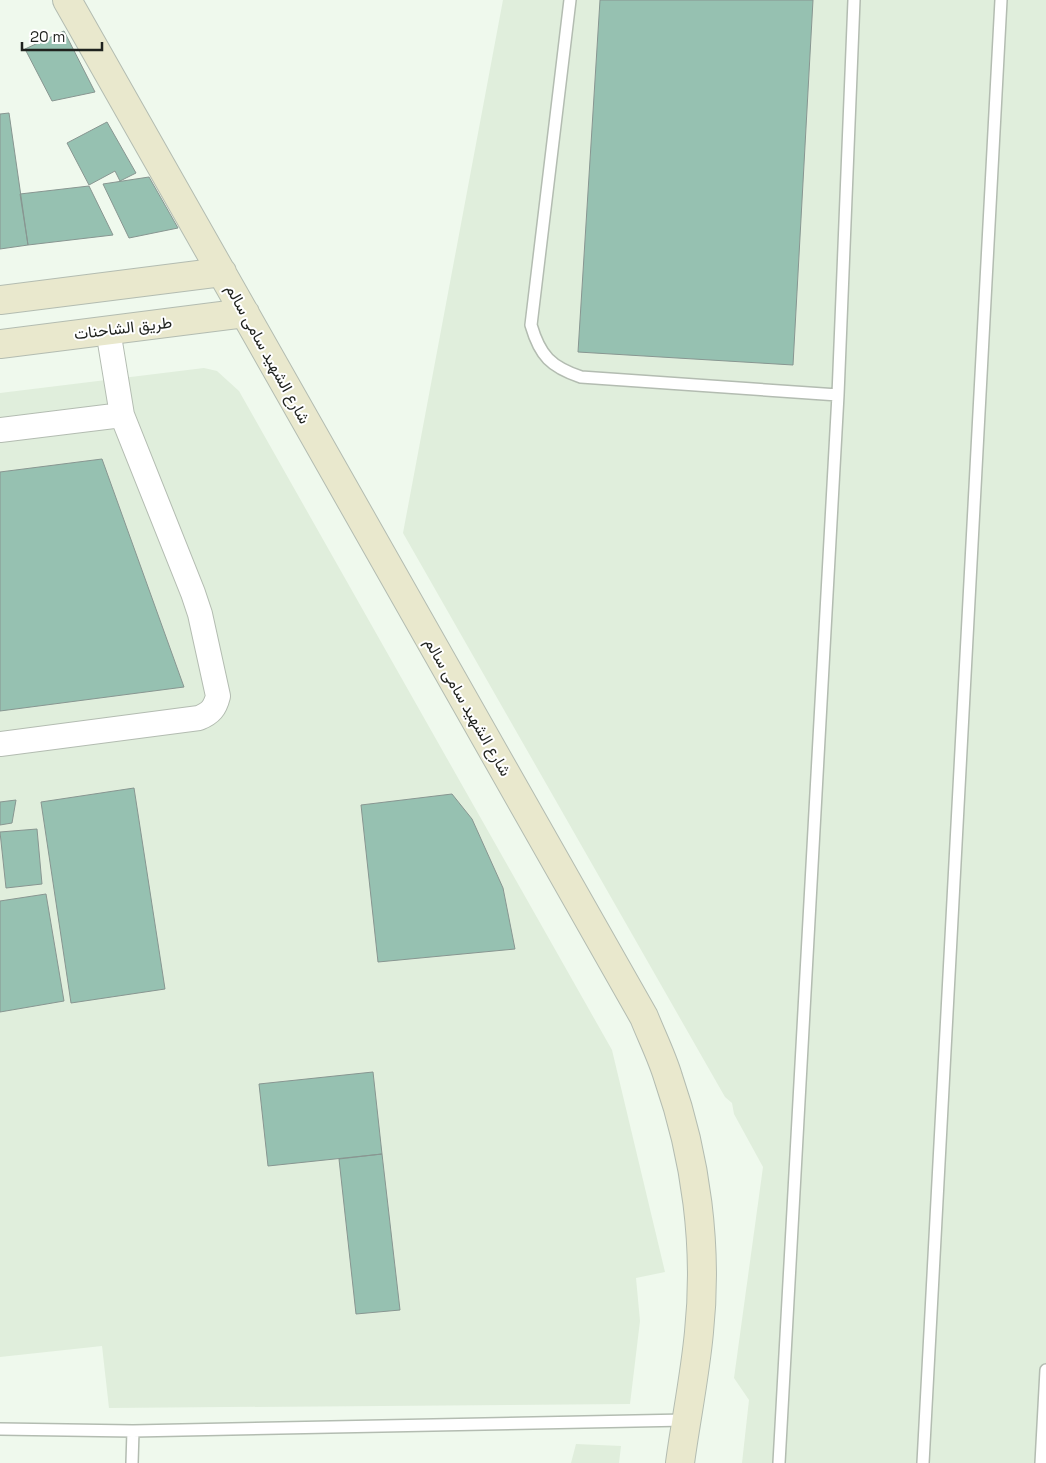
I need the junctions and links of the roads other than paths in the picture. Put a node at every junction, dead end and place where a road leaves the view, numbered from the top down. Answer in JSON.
{"nodes":[{"id":1,"x":67,"y":0,"type":"edge"},
{"id":2,"x":570,"y":0,"type":"edge"},
{"id":3,"x":854,"y":0,"type":"edge"},
{"id":4,"x":1001,"y":0,"type":"edge"},
{"id":5,"x":222,"y":272,"type":"junction"},
{"id":6,"x":0,"y":300,"type":"edge"},
{"id":7,"x":245,"y":314,"type":"junction"},
{"id":8,"x":108,"y":330,"type":"junction"},
{"id":9,"x":0,"y":344,"type":"edge"},
{"id":10,"x":838,"y":395,"type":"junction"},
{"id":11,"x":122,"y":415,"type":"junction"},
{"id":12,"x":0,"y":430,"type":"edge"},
{"id":13,"x":0,"y":744,"type":"edge"},
{"id":14,"x":1046,"y":1370,"type":"edge"},
{"id":15,"x":686,"y":1420,"type":"junction"},
{"id":16,"x":0,"y":1429,"type":"edge"},
{"id":17,"x":133,"y":1431,"type":"junction"},
{"id":18,"x":132,"y":1463,"type":"edge"},
{"id":19,"x":680,"y":1463,"type":"edge"},
{"id":20,"x":779,"y":1463,"type":"edge"},
{"id":21,"x":923,"y":1463,"type":"edge"},
{"id":22,"x":1041,"y":1463,"type":"edge"}],
"edges":[{"from":1,"to":5,"type":"main road","name":"شارع الشهيد سامى سالم"},
{"from":2,"to":10,"type":"lane"},
{"from":3,"to":10,"type":"lane"},
{"from":4,"to":21,"type":"lane"},
{"from":5,"to":6,"type":"main road"},
{"from":5,"to":7,"type":"main road","name":"شارع الشهيد سامى سالم"},
{"from":7,"to":8,"type":"main road","name":"طريق الشاحنات"},
{"from":7,"to":15,"type":"main road","name":"شارع الشهيد سامى سالم"},
{"from":8,"to":9,"type":"main road","name":"طريق الشاحنات"},
{"from":8,"to":11,"type":"street"},
{"from":10,"to":20,"type":"lane"},
{"from":11,"to":12,"type":"street"},
{"from":11,"to":13,"type":"street"},
{"from":14,"to":22,"type":"lane"},
{"from":15,"to":17,"type":"lane"},
{"from":15,"to":19,"type":"main road","name":"شارع الشهيد سامى سالم"},
{"from":16,"to":17,"type":"lane"},
{"from":17,"to":18,"type":"lane"}]}
